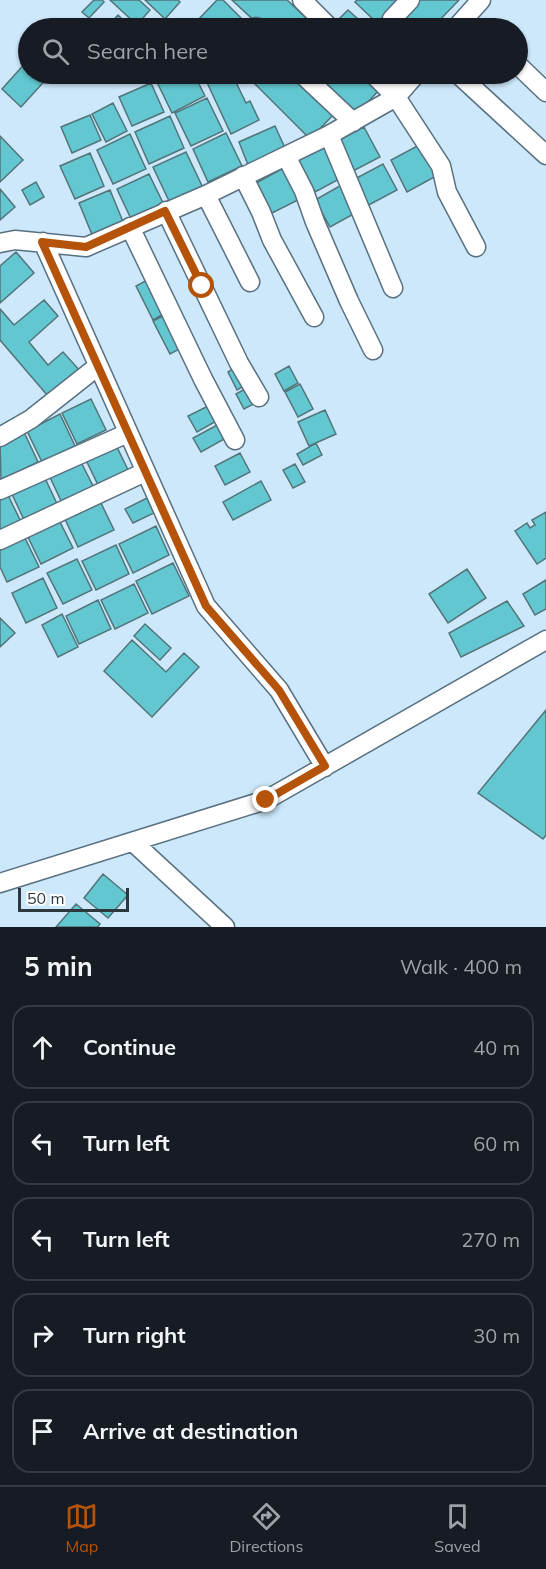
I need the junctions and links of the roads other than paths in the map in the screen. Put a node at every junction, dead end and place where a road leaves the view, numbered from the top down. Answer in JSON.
{"nodes":[{"id":1,"x":302,"y":0,"type":"edge"},
{"id":2,"x":410,"y":0,"type":"edge"},
{"id":3,"x":320,"y":18,"type":"edge"},
{"id":4,"x":393,"y":18,"type":"edge"},
{"id":5,"x":528,"y":75,"type":"edge"},
{"id":6,"x":313,"y":84,"type":"edge"},
{"id":7,"x":383,"y":84,"type":"edge"},
{"id":8,"x":407,"y":84,"type":"edge"},
{"id":9,"x":469,"y":84,"type":"edge"},
{"id":10,"x":546,"y":92,"type":"edge"},
{"id":11,"x":396,"y":97,"type":"junction"},
{"id":12,"x":353,"y":122,"type":"junction"},
{"id":13,"x":329,"y":135,"type":"junction"},
{"id":14,"x":546,"y":155,"type":"edge"},
{"id":15,"x":286,"y":156,"type":"junction"},
{"id":16,"x":243,"y":177,"type":"junction"},
{"id":17,"x":206,"y":195,"type":"junction"},
{"id":18,"x":165,"y":211,"type":"junction"},
{"id":19,"x":130,"y":227,"type":"junction"},
{"id":20,"x":42,"y":242,"type":"junction"},
{"id":21,"x":0,"y":243,"type":"edge"},
{"id":22,"x":476,"y":247,"type":"dead end"},
{"id":23,"x":250,"y":282,"type":"dead end"},
{"id":24,"x":393,"y":288,"type":"dead end"},
{"id":25,"x":314,"y":317,"type":"dead end"},
{"id":26,"x":373,"y":350,"type":"dead end"},
{"id":27,"x":98,"y":366,"type":"junction"},
{"id":28,"x":259,"y":397,"type":"dead end"},
{"id":29,"x":128,"y":433,"type":"junction"},
{"id":30,"x":0,"y":437,"type":"edge"},
{"id":31,"x":235,"y":440,"type":"dead end"},
{"id":32,"x":145,"y":472,"type":"junction"},
{"id":33,"x":0,"y":490,"type":"edge"},
{"id":34,"x":0,"y":540,"type":"edge"},
{"id":35,"x":544,"y":644,"type":"edge"},
{"id":36,"x":325,"y":766,"type":"junction"},
{"id":37,"x":133,"y":842,"type":"junction"},
{"id":38,"x":0,"y":883,"type":"edge"},
{"id":39,"x":225,"y":927,"type":"edge"}],
"edges":[{"from":1,"to":3,"type":"street"},
{"from":2,"to":4,"type":"street"},
{"from":5,"to":10,"type":"street"},
{"from":6,"to":12,"type":"street"},
{"from":7,"to":11,"type":"street"},
{"from":8,"to":11,"type":"street"},
{"from":9,"to":14,"type":"street"},
{"from":11,"to":12,"type":"street"},
{"from":11,"to":22,"type":"street"},
{"from":12,"to":13,"type":"street"},
{"from":13,"to":15,"type":"street"},
{"from":13,"to":24,"type":"street"},
{"from":15,"to":16,"type":"street"},
{"from":15,"to":26,"type":"street"},
{"from":16,"to":17,"type":"street"},
{"from":16,"to":25,"type":"street"},
{"from":17,"to":18,"type":"street"},
{"from":17,"to":23,"type":"street"},
{"from":18,"to":19,"type":"street"},
{"from":18,"to":28,"type":"street"},
{"from":19,"to":20,"type":"street"},
{"from":19,"to":31,"type":"street"},
{"from":20,"to":21,"type":"street"},
{"from":20,"to":27,"type":"street"},
{"from":27,"to":29,"type":"street"},
{"from":27,"to":30,"type":"street"},
{"from":29,"to":32,"type":"street"},
{"from":29,"to":33,"type":"street"},
{"from":32,"to":34,"type":"street"},
{"from":32,"to":36,"type":"street"},
{"from":35,"to":36,"type":"street"},
{"from":36,"to":37,"type":"street"},
{"from":37,"to":38,"type":"street"},
{"from":37,"to":39,"type":"street"}]}
